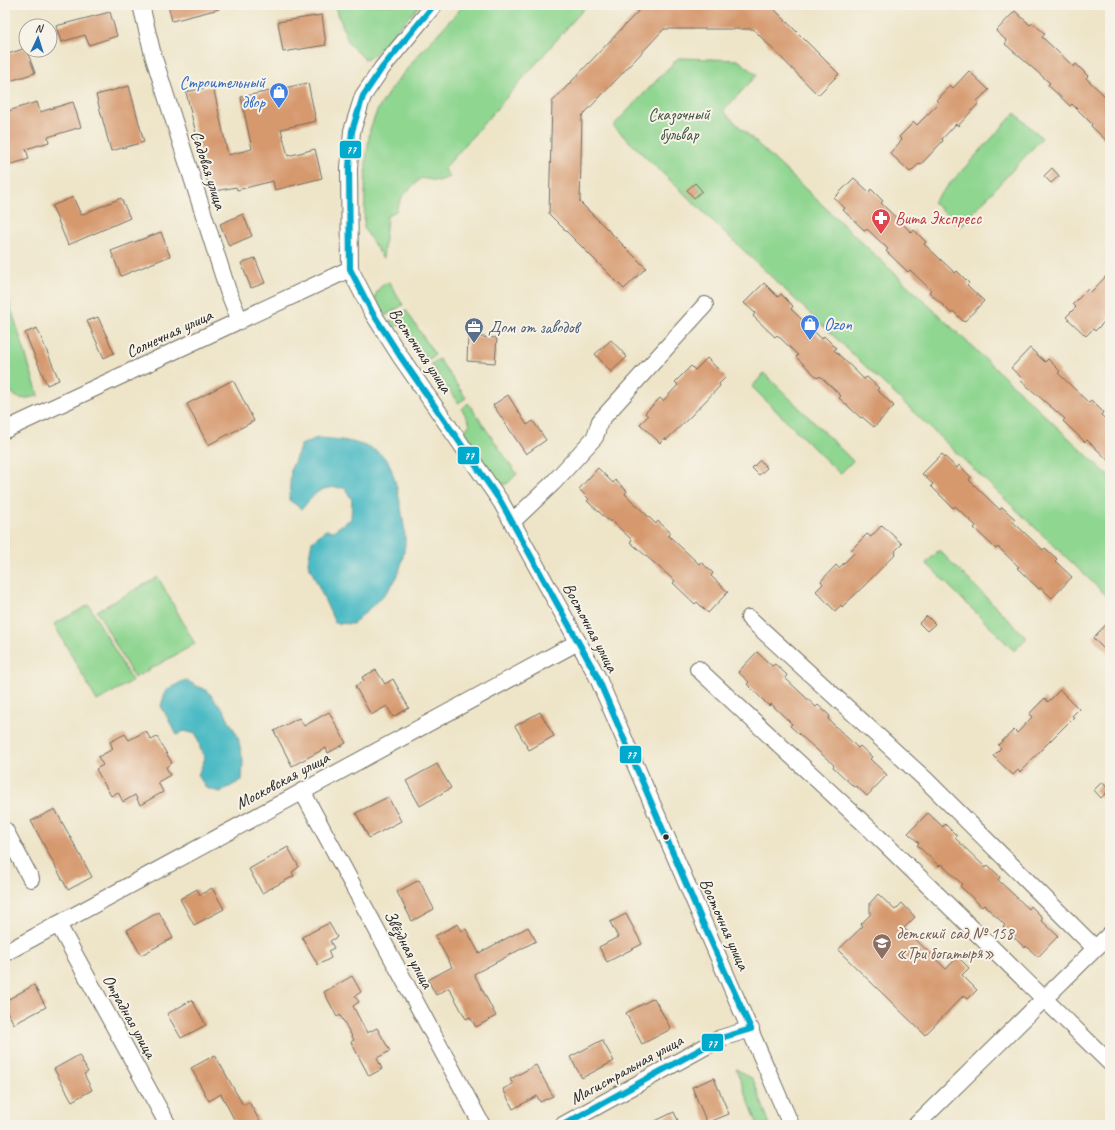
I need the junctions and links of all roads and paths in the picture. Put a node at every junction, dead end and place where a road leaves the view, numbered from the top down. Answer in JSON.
{"nodes":[{"id":1,"x":141,"y":5,"type":"edge"},
{"id":2,"x":434,"y":5,"type":"edge"},
{"id":3,"x":350,"y":269,"type":"junction"},
{"id":4,"x":705,"y":305,"type":"dead end"},
{"id":5,"x":240,"y":321,"type":"junction"},
{"id":6,"x":5,"y":430,"type":"edge"},
{"id":7,"x":513,"y":521,"type":"junction"},
{"id":8,"x":749,"y":618,"type":"dead end"},
{"id":9,"x":578,"y":642,"type":"junction"},
{"id":10,"x":698,"y":669,"type":"dead end"},
{"id":11,"x":302,"y":790,"type":"junction"},
{"id":12,"x":5,"y":830,"type":"edge"},
{"id":13,"x":31,"y":879,"type":"dead end"},
{"id":14,"x":58,"y":924,"type":"junction"},
{"id":15,"x":1110,"y":934,"type":"edge"},
{"id":16,"x":1095,"y":948,"type":"junction"},
{"id":17,"x":5,"y":953,"type":"edge"},
{"id":18,"x":1043,"y":999,"type":"junction"},
{"id":19,"x":751,"y":1029,"type":"junction"},
{"id":20,"x":1110,"y":1063,"type":"edge"},
{"id":21,"x":168,"y":1125,"type":"edge"},
{"id":22,"x":482,"y":1125,"type":"edge"},
{"id":23,"x":563,"y":1125,"type":"edge"},
{"id":24,"x":791,"y":1125,"type":"edge"},
{"id":25,"x":916,"y":1125,"type":"edge"}],
"edges":[{"from":1,"to":5,"type":"street","name":"Садовая улица"},
{"from":2,"to":3,"type":"street"},
{"from":3,"to":5,"type":"street","name":"Солнечная улица"},
{"from":3,"to":7,"type":"street","name":"Восточная улица"},
{"from":4,"to":7,"type":"street"},
{"from":5,"to":6,"type":"street","name":"Солнечная улица"},
{"from":7,"to":9,"type":"street","name":"Восточная улица"},
{"from":8,"to":16,"type":"street"},
{"from":9,"to":11,"type":"street","name":"Московская улица"},
{"from":9,"to":19,"type":"street","name":"Восточная улица"},
{"from":10,"to":18,"type":"street"},
{"from":11,"to":14,"type":"street","name":"Московская улица"},
{"from":11,"to":22,"type":"street","name":"Звёздная улица"},
{"from":12,"to":13,"type":"street"},
{"from":14,"to":17,"type":"street","name":"Московская улица"},
{"from":14,"to":21,"type":"street","name":"Отрадная улица"},
{"from":15,"to":16,"type":"street"},
{"from":16,"to":18,"type":"street"},
{"from":18,"to":20,"type":"street"},
{"from":18,"to":25,"type":"street"},
{"from":19,"to":23,"type":"street","name":"Магистральная улица"},
{"from":19,"to":24,"type":"street","name":"Восточная улица"}]}
